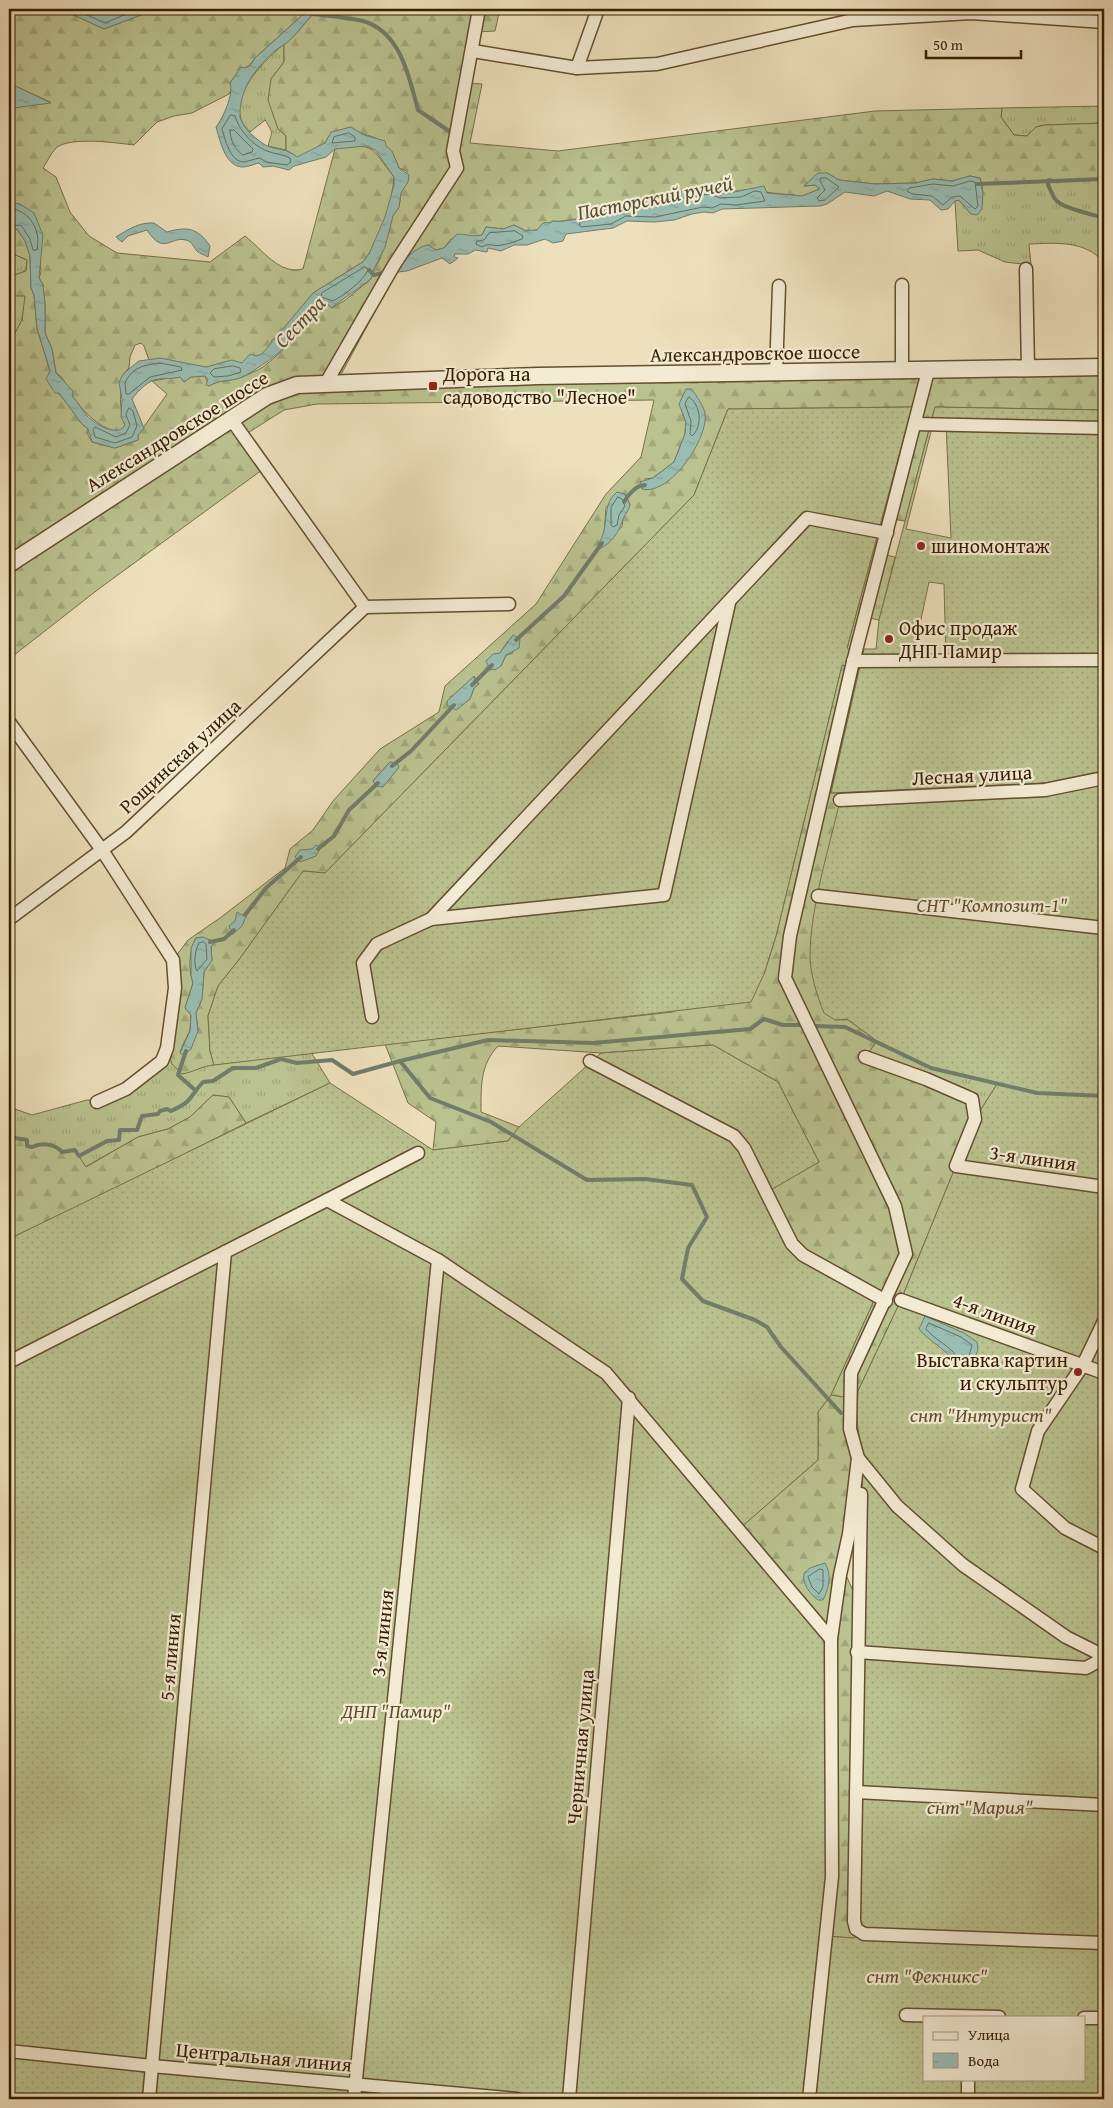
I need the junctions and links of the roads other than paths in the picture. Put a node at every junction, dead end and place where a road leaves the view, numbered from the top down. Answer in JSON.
{"nodes":[{"id":1,"x":480,"y":9,"type":"edge"},
{"id":2,"x":598,"y":9,"type":"edge"},
{"id":3,"x":1104,"y":22,"type":"edge"},
{"id":4,"x":473,"y":51,"type":"junction"},
{"id":5,"x":577,"y":68,"type":"junction"},
{"id":6,"x":1026,"y":269,"type":"dead end"},
{"id":7,"x":902,"y":285,"type":"dead end"},
{"id":8,"x":779,"y":286,"type":"dead end"},
{"id":9,"x":1104,"y":367,"type":"edge"},
{"id":10,"x":1028,"y":368,"type":"junction"},
{"id":11,"x":928,"y":371,"type":"junction"},
{"id":12,"x":902,"y":372,"type":"junction"},
{"id":13,"x":776,"y":374,"type":"junction"},
{"id":14,"x":326,"y":383,"type":"junction"},
{"id":15,"x":231,"y":419,"type":"junction"},
{"id":16,"x":916,"y":424,"type":"junction"},
{"id":17,"x":1104,"y":428,"type":"edge"},
{"id":18,"x":887,"y":533,"type":"junction"},
{"id":19,"x":9,"y":564,"type":"edge"},
{"id":20,"x":730,"y":602,"type":"junction"},
{"id":21,"x":509,"y":604,"type":"dead end"},
{"id":22,"x":365,"y":607,"type":"junction"},
{"id":23,"x":1104,"y":660,"type":"edge"},
{"id":24,"x":853,"y":661,"type":"junction"},
{"id":25,"x":9,"y":722,"type":"edge"},
{"id":26,"x":1104,"y":778,"type":"edge"},
{"id":27,"x":840,"y":800,"type":"dead end"},
{"id":28,"x":102,"y":850,"type":"junction"},
{"id":29,"x":818,"y":896,"type":"dead end"},
{"id":30,"x":9,"y":919,"type":"edge"},
{"id":31,"x":431,"y":919,"type":"junction"},
{"id":32,"x":1104,"y":928,"type":"edge"},
{"id":33,"x":372,"y":1017,"type":"dead end"},
{"id":34,"x":865,"y":1057,"type":"dead end"},
{"id":35,"x":590,"y":1061,"type":"dead end"},
{"id":36,"x":97,"y":1102,"type":"dead end"},
{"id":37,"x":418,"y":1153,"type":"dead end"},
{"id":38,"x":1104,"y":1187,"type":"edge"},
{"id":39,"x":327,"y":1200,"type":"junction"},
{"id":40,"x":225,"y":1252,"type":"junction"},
{"id":41,"x":438,"y":1260,"type":"junction"},
{"id":42,"x":901,"y":1300,"type":"dead end"},
{"id":43,"x":886,"y":1301,"type":"junction"},
{"id":44,"x":1104,"y":1322,"type":"edge"},
{"id":45,"x":9,"y":1362,"type":"edge"},
{"id":46,"x":1083,"y":1365,"type":"junction"},
{"id":47,"x":1104,"y":1373,"type":"edge"},
{"id":48,"x":628,"y":1398,"type":"junction"},
{"id":49,"x":860,"y":1461,"type":"junction"},
{"id":50,"x":1104,"y":1548,"type":"edge"},
{"id":51,"x":831,"y":1639,"type":"junction"},
{"id":52,"x":857,"y":1652,"type":"junction"},
{"id":53,"x":1104,"y":1657,"type":"edge"},
{"id":54,"x":856,"y":1792,"type":"junction"},
{"id":55,"x":1104,"y":1805,"type":"edge"},
{"id":56,"x":1104,"y":1943,"type":"edge"},
{"id":57,"x":906,"y":2015,"type":"dead end"},
{"id":58,"x":938,"y":2016,"type":"edge"},
{"id":59,"x":1086,"y":2018,"type":"edge"},
{"id":60,"x":1104,"y":2018,"type":"edge"},
{"id":61,"x":9,"y":2051,"type":"edge"},
{"id":62,"x":152,"y":2066,"type":"junction"},
{"id":63,"x":968,"y":2080,"type":"edge"},
{"id":64,"x":355,"y":2083,"type":"junction"},
{"id":65,"x":149,"y":2099,"type":"edge"},
{"id":66,"x":354,"y":2099,"type":"edge"},
{"id":67,"x":517,"y":2099,"type":"edge"},
{"id":68,"x":569,"y":2099,"type":"edge"},
{"id":69,"x":809,"y":2099,"type":"edge"},
{"id":70,"x":968,"y":2099,"type":"edge"}],
"edges":[{"from":1,"to":4,"type":"street"},
{"from":2,"to":5,"type":"street"},
{"from":3,"to":5,"type":"street"},
{"from":4,"to":5,"type":"street"},
{"from":4,"to":14,"type":"street"},
{"from":6,"to":10,"type":"street"},
{"from":7,"to":12,"type":"street"},
{"from":8,"to":13,"type":"street"},
{"from":9,"to":10,"type":"street","name":"Александровское шоссе"},
{"from":10,"to":11,"type":"street","name":"Александровское шоссе"},
{"from":11,"to":12,"type":"street","name":"Александровское шоссе"},
{"from":11,"to":16,"type":"street"},
{"from":12,"to":13,"type":"street","name":"Александровское шоссе"},
{"from":13,"to":14,"type":"street","name":"Александровское шоссе"},
{"from":14,"to":15,"type":"street","name":"Александровское шоссе"},
{"from":15,"to":19,"type":"street","name":"Александровское шоссе"},
{"from":15,"to":22,"type":"street"},
{"from":16,"to":17,"type":"street"},
{"from":16,"to":18,"type":"street"},
{"from":18,"to":20,"type":"street"},
{"from":18,"to":24,"type":"street"},
{"from":20,"to":31,"type":"street"},
{"from":20,"to":31,"type":"street"},
{"from":21,"to":22,"type":"street"},
{"from":22,"to":28,"type":"street","name":"Рощинская улица"},
{"from":23,"to":24,"type":"street"},
{"from":24,"to":43,"type":"street"},
{"from":25,"to":28,"type":"street"},
{"from":26,"to":27,"type":"street","name":"Лесная улица"},
{"from":28,"to":30,"type":"street","name":"Рощинская улица"},
{"from":28,"to":36,"type":"street"},
{"from":29,"to":32,"type":"street"},
{"from":31,"to":33,"type":"street"},
{"from":34,"to":38,"type":"street","name":"3-я линия"},
{"from":35,"to":43,"type":"street"},
{"from":37,"to":39,"type":"street"},
{"from":39,"to":40,"type":"street"},
{"from":39,"to":41,"type":"street"},
{"from":40,"to":45,"type":"street"},
{"from":40,"to":62,"type":"street","name":"5-я линия"},
{"from":41,"to":48,"type":"street"},
{"from":41,"to":64,"type":"street","name":"3-я линия"},
{"from":42,"to":46,"type":"street","name":"4-я линия"},
{"from":43,"to":49,"type":"street"},
{"from":44,"to":46,"type":"street"},
{"from":46,"to":47,"type":"street","name":"4-я линия"},
{"from":46,"to":50,"type":"street"},
{"from":48,"to":51,"type":"street"},
{"from":48,"to":68,"type":"street","name":"Черничная улица"},
{"from":49,"to":51,"type":"street"},
{"from":49,"to":52,"type":"street"},
{"from":49,"to":53,"type":"street"},
{"from":51,"to":69,"type":"street"},
{"from":52,"to":53,"type":"street"},
{"from":52,"to":54,"type":"street"},
{"from":54,"to":55,"type":"street"},
{"from":54,"to":56,"type":"street"},
{"from":57,"to":58,"type":"street"},
{"from":59,"to":60,"type":"street"},
{"from":61,"to":62,"type":"street","name":"Центральная линия"},
{"from":62,"to":64,"type":"street","name":"Центральная линия"},
{"from":62,"to":65,"type":"street","name":"5-я линия"},
{"from":63,"to":70,"type":"street"},
{"from":64,"to":66,"type":"street","name":"3-я линия"},
{"from":64,"to":67,"type":"street","name":"Центральная линия"}]}
